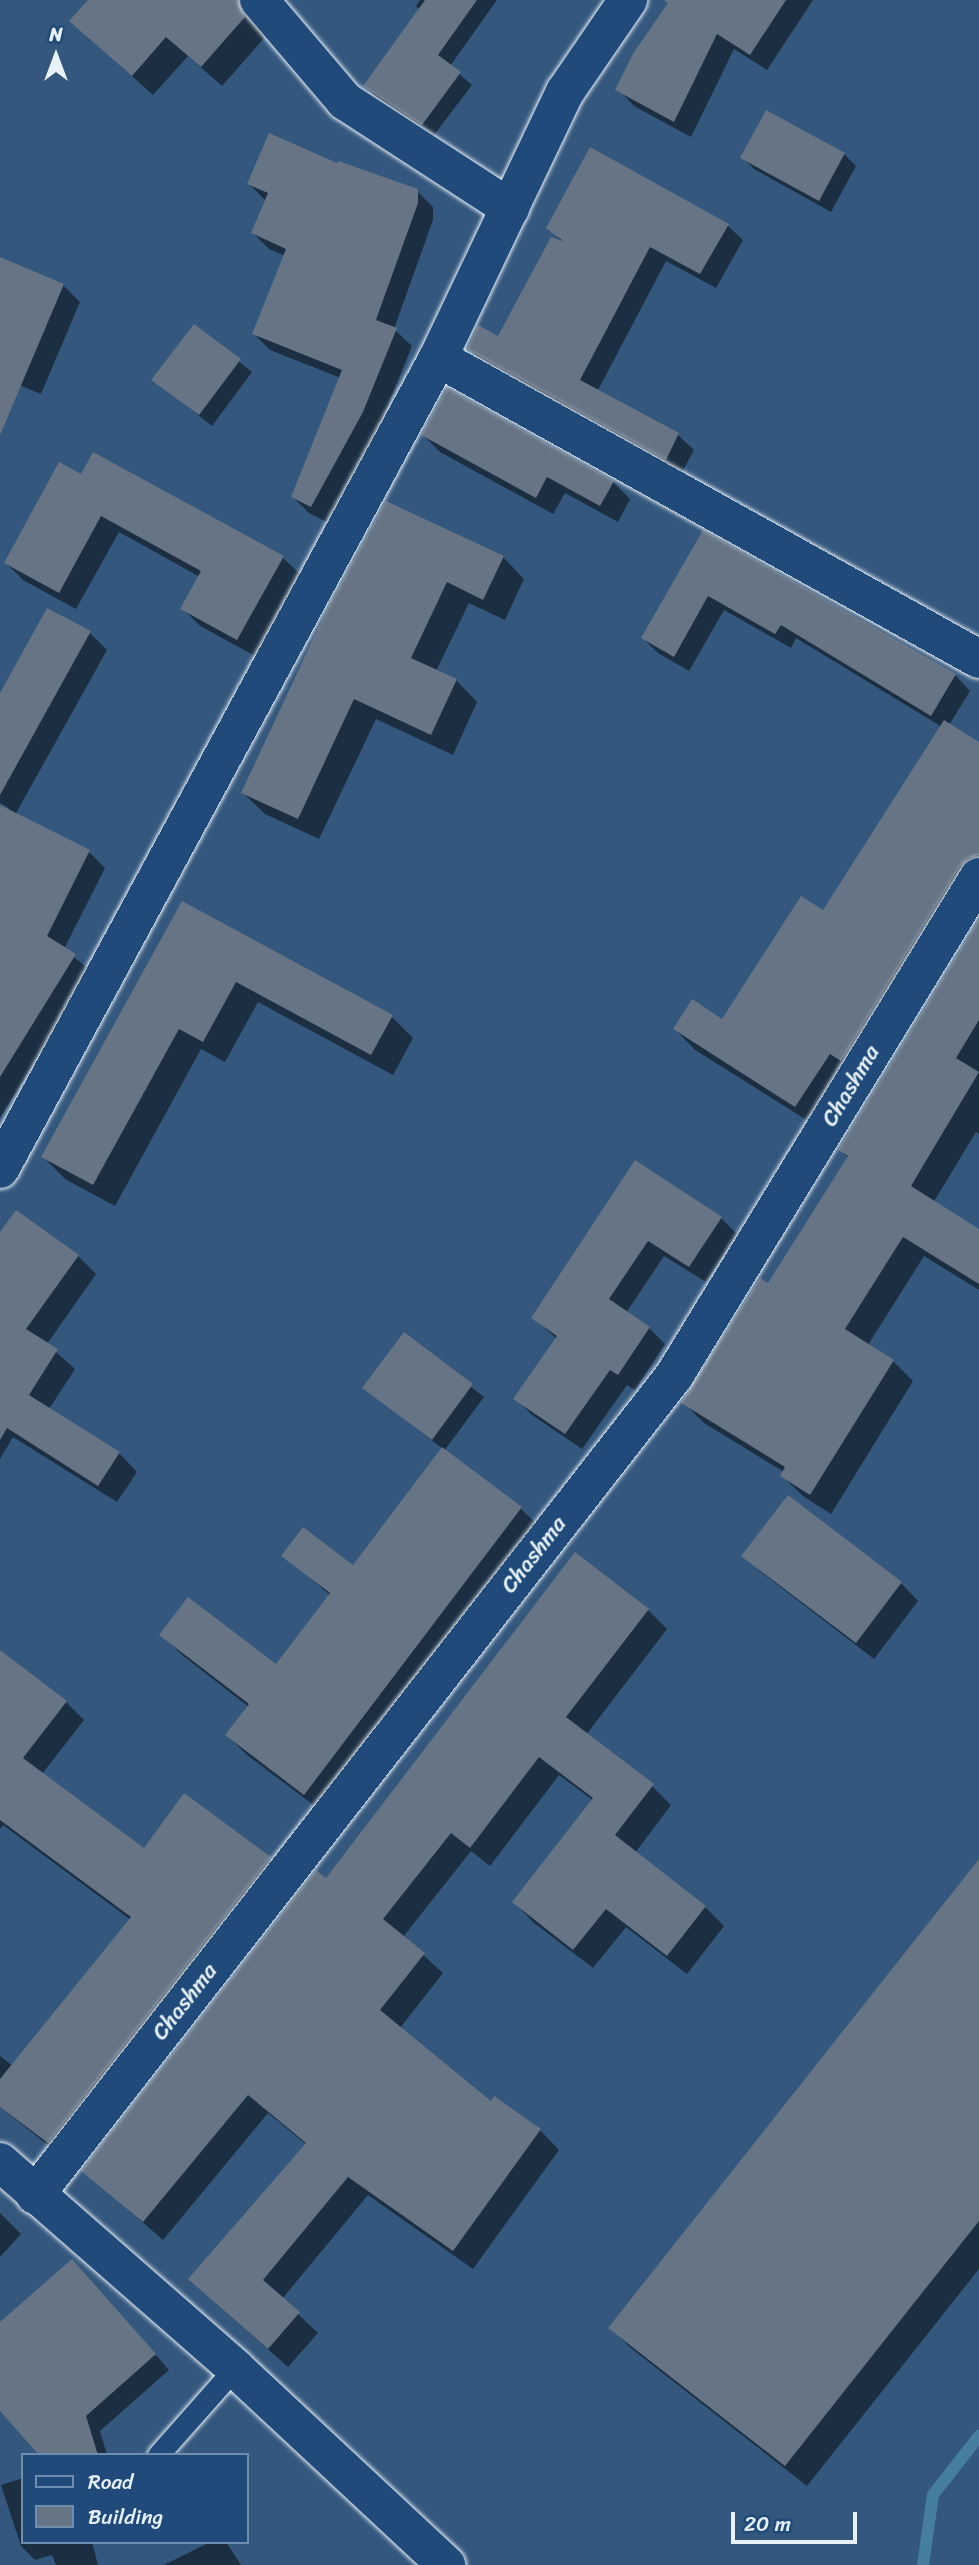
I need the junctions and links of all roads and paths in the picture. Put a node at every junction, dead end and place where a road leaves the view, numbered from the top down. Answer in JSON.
{"nodes":[{"id":1,"x":259,"y":0,"type":"edge"},
{"id":2,"x":628,"y":0,"type":"edge"},
{"id":3,"x":510,"y":208,"type":"junction"},
{"id":4,"x":438,"y":358,"type":"junction"},
{"id":5,"x":979,"y":659,"type":"edge"},
{"id":6,"x":979,"y":877,"type":"edge"},
{"id":7,"x":0,"y":1169,"type":"edge"},
{"id":8,"x":0,"y":2162,"type":"edge"},
{"id":9,"x":35,"y":2195,"type":"junction"},
{"id":10,"x":235,"y":2368,"type":"junction"},
{"id":11,"x":160,"y":2453,"type":"edge"},
{"id":12,"x":446,"y":2565,"type":"edge"}],
"edges":[{"from":1,"to":3,"type":"street"},
{"from":2,"to":3,"type":"street"},
{"from":3,"to":4,"type":"street"},
{"from":4,"to":5,"type":"street"},
{"from":4,"to":7,"type":"street"},
{"from":6,"to":9,"type":"street","name":"Chashma"},
{"from":8,"to":9,"type":"street"},
{"from":9,"to":10,"type":"street"},
{"from":10,"to":11,"type":"lane"},
{"from":10,"to":12,"type":"street"}]}
